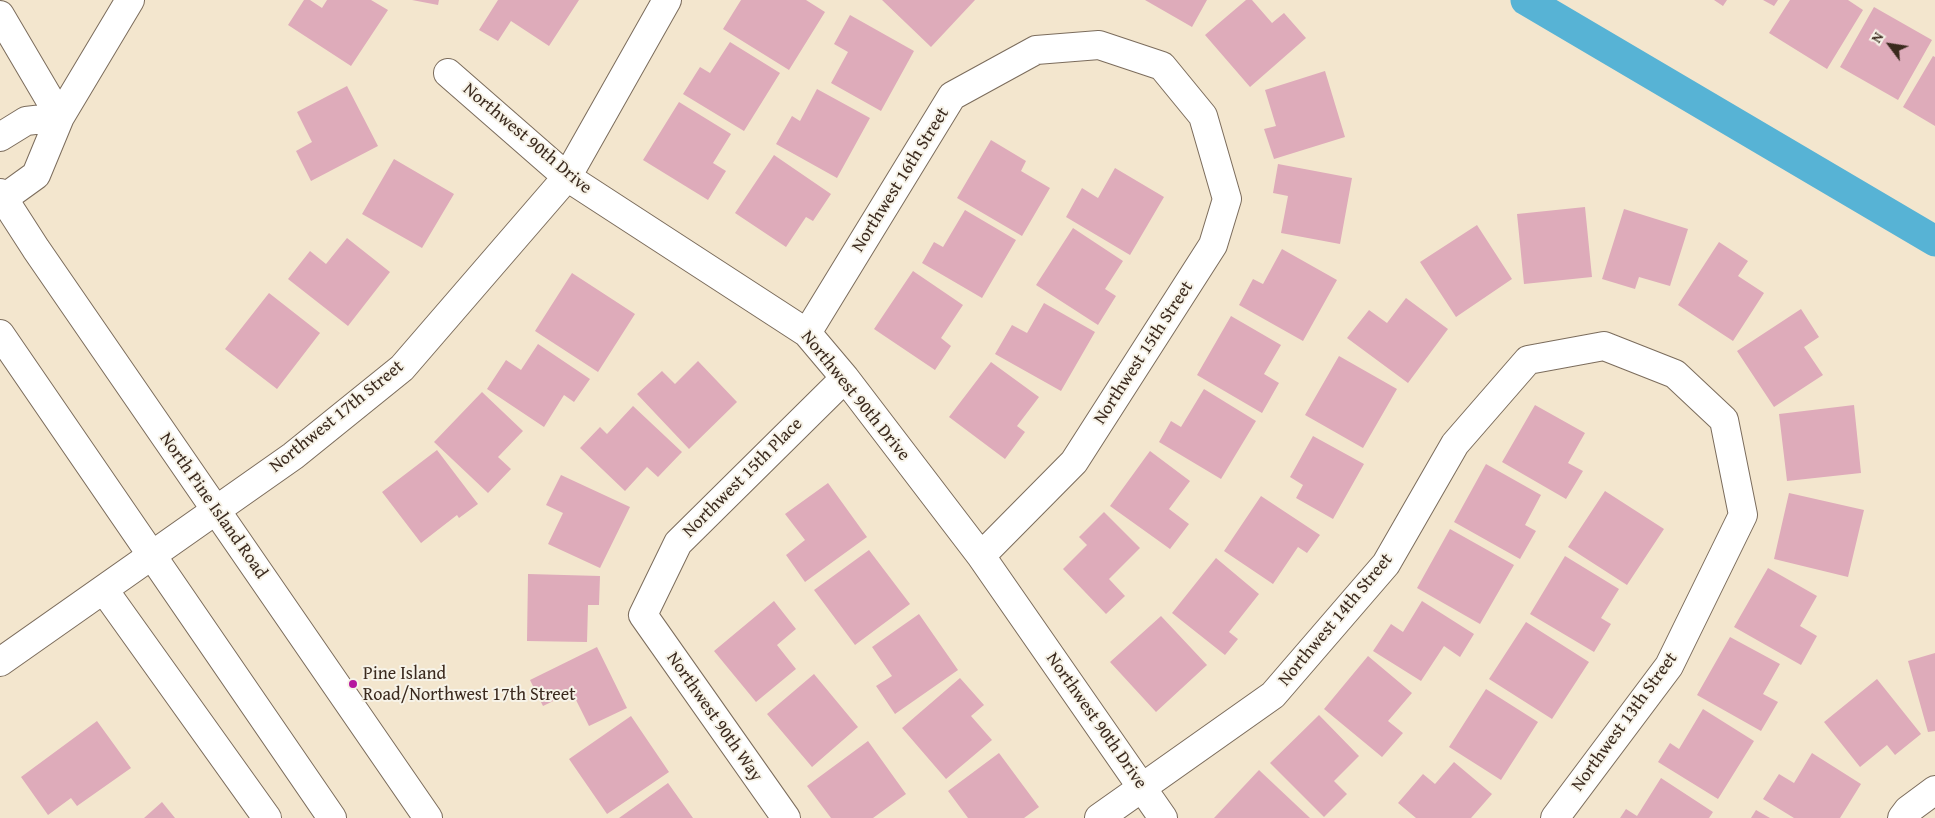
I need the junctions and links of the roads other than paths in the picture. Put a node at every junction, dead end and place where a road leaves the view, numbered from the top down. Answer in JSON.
{"nodes":[{"id":1,"x":130,"y":0,"type":"edge"},
{"id":2,"x":668,"y":0,"type":"edge"},
{"id":3,"x":0,"y":15,"type":"edge"},
{"id":4,"x":448,"y":73,"type":"dead end"},
{"id":5,"x":1203,"y":116,"type":"joint"},
{"id":6,"x":60,"y":117,"type":"junction"},
{"id":7,"x":0,"y":137,"type":"edge"},
{"id":8,"x":567,"y":177,"type":"junction"},
{"id":9,"x":1,"y":198,"type":"edge"},
{"id":10,"x":807,"y":333,"type":"junction"},
{"id":11,"x":0,"y":334,"type":"edge"},
{"id":12,"x":845,"y":378,"type":"junction"},
{"id":13,"x":216,"y":510,"type":"junction"},
{"id":14,"x":1744,"y":515,"type":"joint"},
{"id":15,"x":152,"y":554,"type":"junction"},
{"id":16,"x":981,"y":556,"type":"junction"},
{"id":17,"x":104,"y":590,"type":"junction"},
{"id":18,"x":643,"y":615,"type":"joint"},
{"id":19,"x":0,"y":662,"type":"edge"},
{"id":20,"x":1142,"y":787,"type":"junction"},
{"id":21,"x":1935,"y":790,"type":"edge"},
{"id":22,"x":267,"y":818,"type":"edge"},
{"id":23,"x":332,"y":818,"type":"edge"},
{"id":24,"x":428,"y":818,"type":"edge"},
{"id":25,"x":786,"y":818,"type":"edge"},
{"id":26,"x":1099,"y":818,"type":"edge"},
{"id":27,"x":1163,"y":818,"type":"edge"},
{"id":28,"x":1555,"y":818,"type":"edge"},
{"id":29,"x":1902,"y":818,"type":"edge"}],
"edges":[{"from":1,"to":6,"type":"street"},
{"from":2,"to":8,"type":"street","name":"Northwest 17th Street"},
{"from":3,"to":6,"type":"street"},
{"from":4,"to":8,"type":"street","name":"Northwest 90th Drive"},
{"from":5,"to":10,"type":"street","name":"Northwest 16th Street"},
{"from":5,"to":16,"type":"street","name":"Northwest 15th Street"},
{"from":6,"to":7,"type":"street"},
{"from":6,"to":9,"type":"street"},
{"from":8,"to":10,"type":"street","name":"Northwest 90th Drive"},
{"from":8,"to":13,"type":"street","name":"Northwest 17th Street"},
{"from":9,"to":13,"type":"street","name":"North Pine Island Road"},
{"from":10,"to":12,"type":"street","name":"Northwest 90th Drive"},
{"from":11,"to":15,"type":"street"},
{"from":12,"to":16,"type":"street","name":"Northwest 90th Drive"},
{"from":12,"to":18,"type":"street","name":"Northwest 15th Place"},
{"from":13,"to":15,"type":"street","name":"Northwest 17th Street"},
{"from":13,"to":24,"type":"street","name":"North Pine Island Road"},
{"from":14,"to":20,"type":"street","name":"Northwest 14th Street"},
{"from":14,"to":28,"type":"street","name":"Northwest 13th Street"},
{"from":15,"to":17,"type":"street","name":"Northwest 17th Street"},
{"from":15,"to":23,"type":"street"},
{"from":16,"to":20,"type":"street","name":"Northwest 90th Drive"},
{"from":17,"to":19,"type":"street","name":"Northwest 17th Street"},
{"from":17,"to":22,"type":"street"},
{"from":18,"to":25,"type":"street","name":"Northwest 90th Way"},
{"from":20,"to":26,"type":"street","name":"Northwest 14th Street"},
{"from":20,"to":27,"type":"street","name":"Northwest 90th Drive"},
{"from":21,"to":29,"type":"street"}]}
